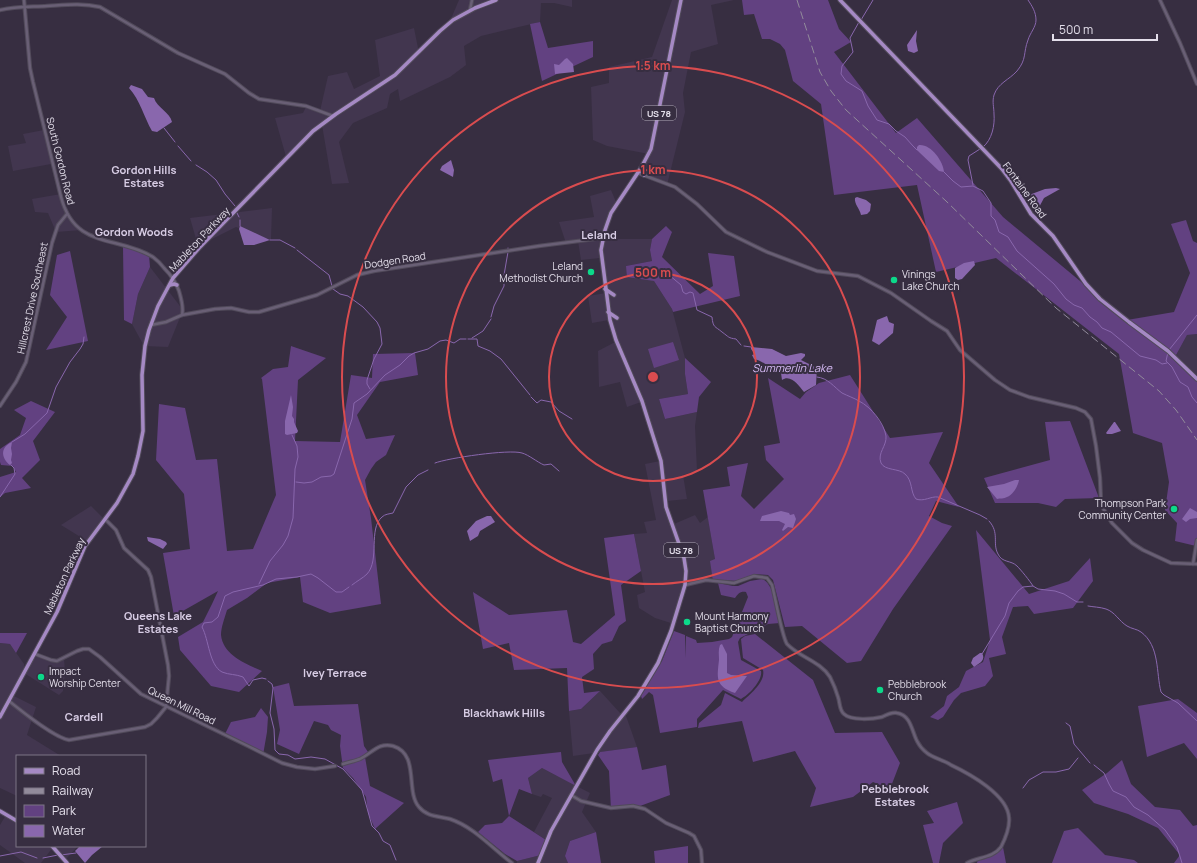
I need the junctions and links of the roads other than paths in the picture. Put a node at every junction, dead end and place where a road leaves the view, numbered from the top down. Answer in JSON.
{"nodes":[{"id":1,"x":24,"y":0,"type":"edge"},
{"id":2,"x":472,"y":0,"type":"edge"},
{"id":3,"x":496,"y":0,"type":"edge"},
{"id":4,"x":681,"y":0,"type":"edge"},
{"id":5,"x":840,"y":0,"type":"edge"},
{"id":6,"x":1160,"y":0,"type":"edge"},
{"id":7,"x":24,"y":6,"type":"junction"},
{"id":8,"x":0,"y":10,"type":"edge"},
{"id":9,"x":470,"y":10,"type":"junction"},
{"id":10,"x":1197,"y":84,"type":"edge"},
{"id":11,"x":333,"y":116,"type":"junction"},
{"id":12,"x":641,"y":168,"type":"junction"},
{"id":13,"x":638,"y":173,"type":"junction"},
{"id":14,"x":644,"y":175,"type":"junction"},
{"id":15,"x":67,"y":214,"type":"junction"},
{"id":16,"x":602,"y":238,"type":"junction"},
{"id":17,"x":173,"y":278,"type":"junction"},
{"id":18,"x":170,"y":285,"type":"junction"},
{"id":19,"x":177,"y":285,"type":"junction"},
{"id":20,"x":605,"y":289,"type":"junction"},
{"id":21,"x":614,"y":295,"type":"dead end"},
{"id":22,"x":608,"y":312,"type":"junction"},
{"id":23,"x":182,"y":315,"type":"junction"},
{"id":24,"x":617,"y":318,"type":"dead end"},
{"id":25,"x":151,"y":325,"type":"junction"},
{"id":26,"x":1197,"y":379,"type":"edge"},
{"id":27,"x":0,"y":406,"type":"edge"},
{"id":28,"x":105,"y":519,"type":"junction"},
{"id":29,"x":1197,"y":540,"type":"edge"},
{"id":30,"x":1195,"y":564,"type":"edge"},
{"id":31,"x":685,"y":584,"type":"junction"},
{"id":32,"x":35,"y":654,"type":"junction"},
{"id":33,"x":9,"y":701,"type":"junction"},
{"id":34,"x":166,"y":706,"type":"junction"},
{"id":35,"x":0,"y":717,"type":"edge"},
{"id":36,"x":343,"y":764,"type":"dead end"},
{"id":37,"x":335,"y":766,"type":"dead end"},
{"id":38,"x":571,"y":795,"type":"junction"},
{"id":39,"x":0,"y":811,"type":"edge"},
{"id":40,"x":16,"y":820,"type":"edge"},
{"id":41,"x":53,"y":847,"type":"edge"},
{"id":42,"x":67,"y":863,"type":"edge"},
{"id":43,"x":512,"y":863,"type":"edge"},
{"id":44,"x":538,"y":863,"type":"edge"},
{"id":45,"x":702,"y":863,"type":"edge"},
{"id":46,"x":966,"y":863,"type":"edge"}],
"edges":[{"from":1,"to":7,"type":"street","name":"South Gordon Road"},
{"from":2,"to":9,"type":"street"},
{"from":3,"to":9,"type":"main road","name":"Mableton Parkway"},
{"from":4,"to":12,"type":"main road","number":"US 78"},
{"from":5,"to":26,"type":"main road","name":"Fontaine Road"},
{"from":6,"to":10,"type":"street"},
{"from":7,"to":8,"type":"street"},
{"from":7,"to":11,"type":"street"},
{"from":7,"to":15,"type":"street","name":"South Gordon Road"},
{"from":9,"to":11,"type":"main road","name":"Mableton Parkway"},
{"from":11,"to":17,"type":"main road","name":"Mableton Parkway"},
{"from":12,"to":13,"type":"main road","number":"US 78"},
{"from":12,"to":14,"type":"main road"},
{"from":13,"to":14,"type":"street"},
{"from":13,"to":16,"type":"main road","number":"US 78"},
{"from":14,"to":30,"type":"street"},
{"from":15,"to":17,"type":"street","name":"South Gordon Road"},
{"from":15,"to":27,"type":"street","name":"Hillcrest Drive Southeast"},
{"from":16,"to":20,"type":"main road","number":"US 78"},
{"from":16,"to":23,"type":"street","name":"Dodgen Road"},
{"from":17,"to":18,"type":"main road","name":"Mableton Parkway"},
{"from":17,"to":19,"type":"street","name":"South Gordon Road"},
{"from":18,"to":19,"type":"main road"},
{"from":18,"to":25,"type":"main road","name":"Mableton Parkway"},
{"from":19,"to":23,"type":"street","name":"South Gordon Road"},
{"from":20,"to":21,"type":"main road"},
{"from":20,"to":22,"type":"main road","number":"US 78"},
{"from":22,"to":24,"type":"main road"},
{"from":22,"to":31,"type":"main road","number":"US 78"},
{"from":23,"to":25,"type":"street","name":"Dodgen Road"},
{"from":25,"to":28,"type":"main road","name":"Mableton Parkway"},
{"from":28,"to":32,"type":"main road","name":"Mableton Parkway"},
{"from":28,"to":34,"type":"street"},
{"from":29,"to":30,"type":"street"},
{"from":31,"to":38,"type":"main road","number":"US 78"},
{"from":31,"to":46,"type":"street"},
{"from":32,"to":33,"type":"main road","name":"Mableton Parkway"},
{"from":32,"to":34,"type":"street","name":"Queen Mill Road"},
{"from":33,"to":34,"type":"street"},
{"from":33,"to":35,"type":"main road","name":"Mableton Parkway"},
{"from":34,"to":37,"type":"street","name":"Queen Mill Road"},
{"from":36,"to":43,"type":"street"},
{"from":38,"to":44,"type":"main road","number":"US 78"},
{"from":38,"to":45,"type":"street"},
{"from":39,"to":40,"type":"main road"},
{"from":41,"to":42,"type":"main road"}]}
